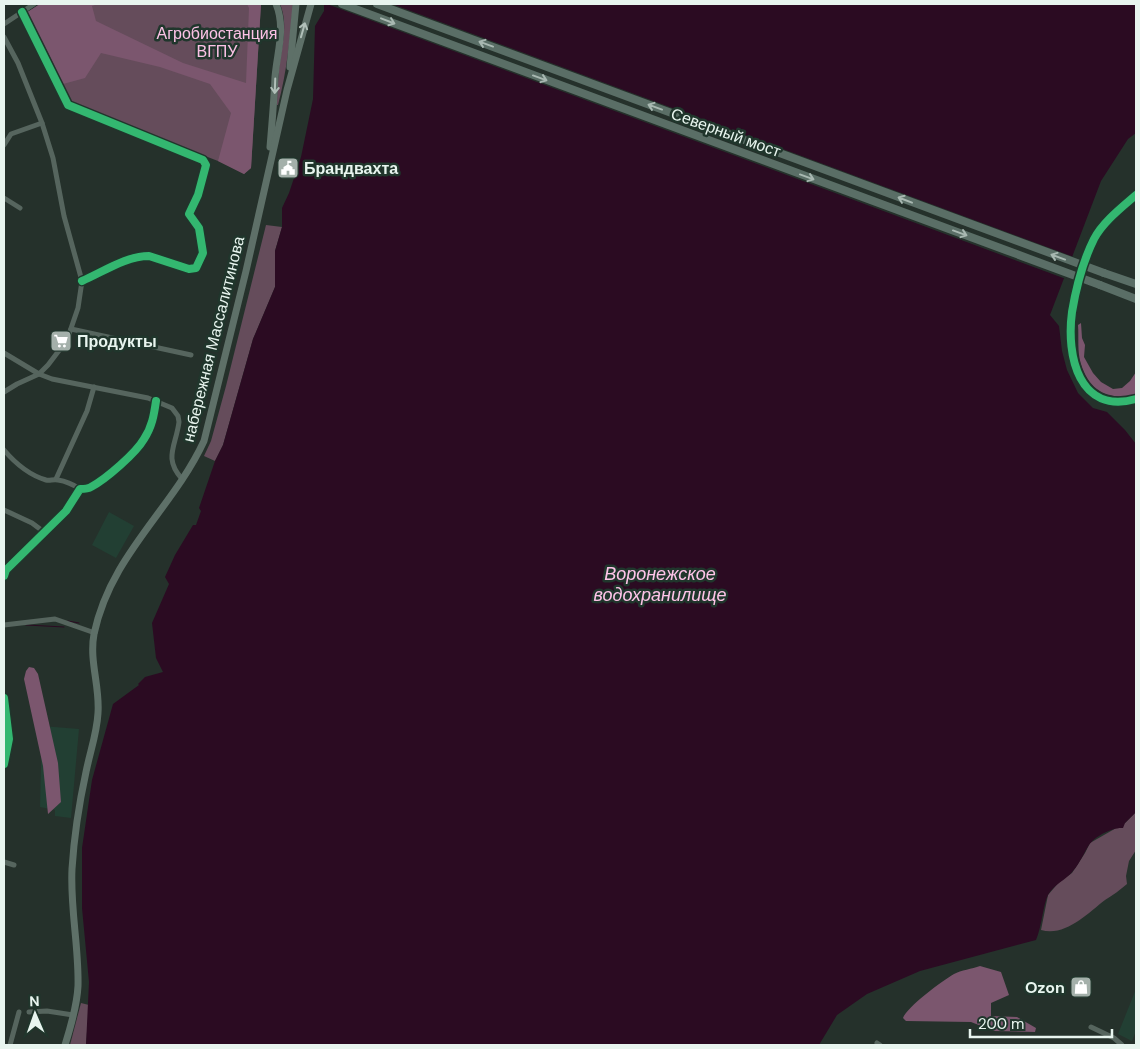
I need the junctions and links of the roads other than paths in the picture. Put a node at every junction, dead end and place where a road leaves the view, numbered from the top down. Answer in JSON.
{"nodes":[{"id":1,"x":34,"y":4,"type":"edge"},
{"id":2,"x":276,"y":4,"type":"edge"},
{"id":3,"x":296,"y":4,"type":"edge"},
{"id":4,"x":311,"y":4,"type":"edge"},
{"id":5,"x":342,"y":4,"type":"edge"},
{"id":6,"x":377,"y":4,"type":"edge"},
{"id":7,"x":22,"y":12,"type":"junction"},
{"id":8,"x":4,"y":24,"type":"edge"},
{"id":9,"x":4,"y":37,"type":"edge"},
{"id":10,"x":287,"y":90,"type":"junction"},
{"id":11,"x":42,"y":123,"type":"junction"},
{"id":12,"x":4,"y":146,"type":"edge"},
{"id":13,"x":268,"y":171,"type":"junction"},
{"id":14,"x":1136,"y":196,"type":"edge"},
{"id":15,"x":4,"y":198,"type":"edge"},
{"id":16,"x":20,"y":208,"type":"dead end"},
{"id":17,"x":82,"y":281,"type":"junction"},
{"id":18,"x":1136,"y":284,"type":"edge"},
{"id":19,"x":1136,"y":300,"type":"edge"},
{"id":20,"x":71,"y":329,"type":"junction"},
{"id":21,"x":4,"y":353,"type":"edge"},
{"id":22,"x":191,"y":355,"type":"dead end"},
{"id":23,"x":39,"y":374,"type":"junction"},
{"id":24,"x":94,"y":387,"type":"junction"},
{"id":25,"x":4,"y":392,"type":"edge"},
{"id":26,"x":1136,"y":399,"type":"edge"},
{"id":27,"x":156,"y":401,"type":"junction"},
{"id":28,"x":4,"y":450,"type":"edge"},
{"id":29,"x":182,"y":478,"type":"junction"},
{"id":30,"x":56,"y":480,"type":"junction"},
{"id":31,"x":80,"y":489,"type":"junction"},
{"id":32,"x":4,"y":510,"type":"edge"},
{"id":33,"x":44,"y":532,"type":"junction"},
{"id":34,"x":4,"y":576,"type":"edge"},
{"id":35,"x":4,"y":625,"type":"edge"},
{"id":36,"x":95,"y":633,"type":"junction"},
{"id":37,"x":4,"y":698,"type":"edge"},
{"id":38,"x":4,"y":764,"type":"edge"},
{"id":39,"x":4,"y":862,"type":"edge"},
{"id":40,"x":14,"y":865,"type":"dead end"},
{"id":41,"x":19,"y":1012,"type":"dead end"},
{"id":42,"x":29,"y":1012,"type":"dead end"},
{"id":43,"x":73,"y":1015,"type":"junction"},
{"id":44,"x":1091,"y":1027,"type":"dead end"},
{"id":45,"x":10,"y":1045,"type":"edge"},
{"id":46,"x":65,"y":1045,"type":"edge"},
{"id":47,"x":1122,"y":1045,"type":"edge"}],
"edges":[{"from":1,"to":7,"type":"street"},
{"from":2,"to":13,"type":"main road","one_way":true},
{"from":3,"to":10,"type":"main road","name":"набережная Массалитинова"},
{"from":10,"to":4,"type":"main road","name":"набережная Массалитинова","one_way":true},
{"from":5,"to":19,"type":"main road","name":"Северный мост","one_way":true,"bridge":true},
{"from":18,"to":6,"type":"main road","name":"Северный мост","one_way":true,"bridge":true},
{"from":7,"to":8,"type":"street"},
{"from":7,"to":17,"type":"street"},
{"from":9,"to":11,"type":"street"},
{"from":10,"to":13,"type":"main road","name":"набережная Массалитинова"},
{"from":11,"to":12,"type":"street"},
{"from":11,"to":17,"type":"street"},
{"from":13,"to":29,"type":"main road","name":"набережная Массалитинова"},
{"from":14,"to":26,"type":"main road"},
{"from":15,"to":16,"type":"street"},
{"from":17,"to":20,"type":"street"},
{"from":20,"to":22,"type":"street"},
{"from":20,"to":23,"type":"street"},
{"from":21,"to":23,"type":"street"},
{"from":23,"to":24,"type":"street"},
{"from":23,"to":25,"type":"street"},
{"from":24,"to":27,"type":"street"},
{"from":24,"to":30,"type":"street"},
{"from":27,"to":29,"type":"street"},
{"from":27,"to":31,"type":"street"},
{"from":28,"to":30,"type":"street"},
{"from":29,"to":36,"type":"main road","name":"набережная Массалитинова"},
{"from":30,"to":31,"type":"street"},
{"from":31,"to":33,"type":"street"},
{"from":32,"to":33,"type":"street"},
{"from":33,"to":34,"type":"street"},
{"from":35,"to":36,"type":"street"},
{"from":36,"to":43,"type":"main road","name":"набережная Массалитинова"},
{"from":37,"to":38,"type":"street"},
{"from":39,"to":40,"type":"street"},
{"from":41,"to":45,"type":"street"},
{"from":42,"to":43,"type":"street"},
{"from":43,"to":46,"type":"main road","name":"набережная Массалитинова"},
{"from":44,"to":47,"type":"street"}]}
